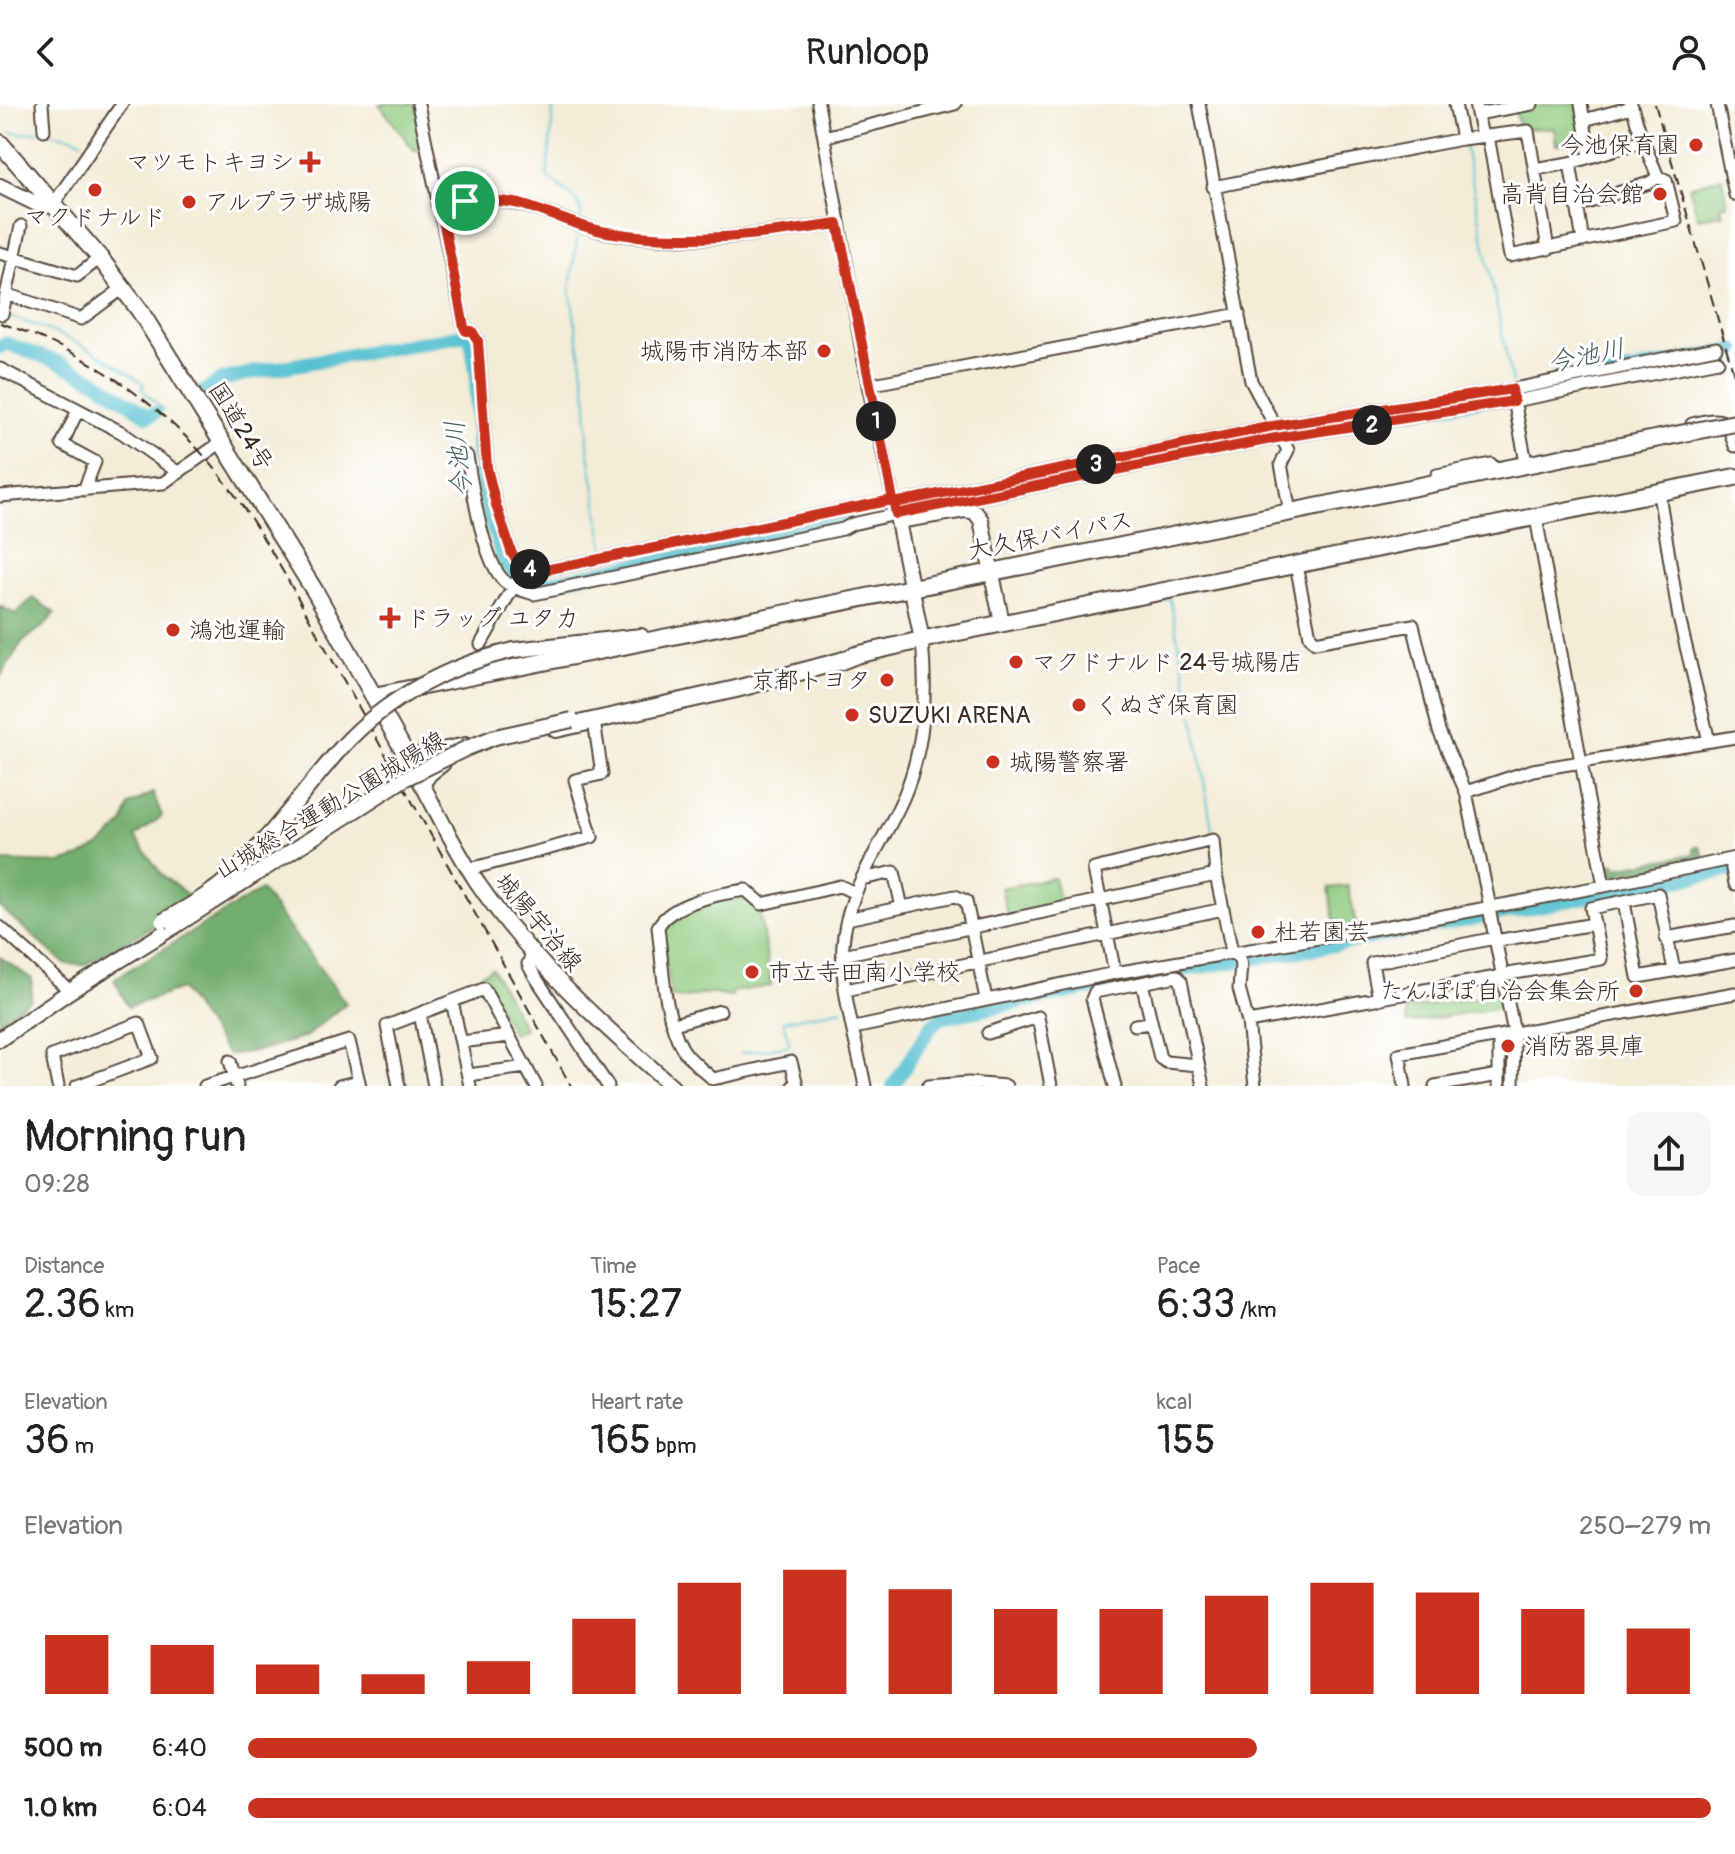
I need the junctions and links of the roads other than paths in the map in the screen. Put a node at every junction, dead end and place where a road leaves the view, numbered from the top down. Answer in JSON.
{"nodes":[{"id":1,"x":42,"y":104,"type":"edge"},
{"id":2,"x":122,"y":104,"type":"edge"},
{"id":3,"x":418,"y":104,"type":"edge"},
{"id":4,"x":818,"y":104,"type":"edge"},
{"id":5,"x":955,"y":104,"type":"edge"},
{"id":6,"x":1199,"y":104,"type":"edge"},
{"id":7,"x":1455,"y":104,"type":"edge"},
{"id":8,"x":1532,"y":104,"type":"edge"},
{"id":9,"x":1581,"y":104,"type":"edge"},
{"id":10,"x":1717,"y":104,"type":"edge"},
{"id":11,"x":1632,"y":106,"type":"edge"},
{"id":12,"x":1476,"y":109,"type":"edge"},
{"id":13,"x":1584,"y":120,"type":"junction"},
{"id":14,"x":44,"y":130,"type":"dead end"},
{"id":15,"x":1485,"y":136,"type":"junction"},
{"id":16,"x":824,"y":137,"type":"junction"},
{"id":17,"x":1462,"y":139,"type":"junction"},
{"id":18,"x":1643,"y":141,"type":"junction"},
{"id":19,"x":0,"y":143,"type":"edge"},
{"id":20,"x":1590,"y":157,"type":"junction"},
{"id":21,"x":1570,"y":163,"type":"junction"},
{"id":22,"x":1534,"y":169,"type":"junction"},
{"id":23,"x":1658,"y":177,"type":"junction"},
{"id":24,"x":0,"y":186,"type":"edge"},
{"id":25,"x":1213,"y":187,"type":"junction"},
{"id":26,"x":1735,"y":195,"type":"edge"},
{"id":27,"x":438,"y":204,"type":"junction"},
{"id":28,"x":53,"y":205,"type":"junction"},
{"id":29,"x":1577,"y":206,"type":"junction"},
{"id":30,"x":838,"y":224,"type":"junction"},
{"id":31,"x":21,"y":226,"type":"dead end"},
{"id":32,"x":1583,"y":241,"type":"junction"},
{"id":33,"x":1548,"y":249,"type":"junction"},
{"id":34,"x":0,"y":253,"type":"edge"},
{"id":35,"x":14,"y":256,"type":"junction"},
{"id":36,"x":100,"y":258,"type":"junction"},
{"id":37,"x":123,"y":288,"type":"junction"},
{"id":38,"x":6,"y":294,"type":"junction"},
{"id":39,"x":2,"y":314,"type":"edge"},
{"id":40,"x":1239,"y":314,"type":"junction"},
{"id":41,"x":1717,"y":355,"type":"dead end"},
{"id":42,"x":0,"y":369,"type":"edge"},
{"id":43,"x":868,"y":385,"type":"junction"},
{"id":44,"x":1513,"y":393,"type":"junction"},
{"id":45,"x":78,"y":410,"type":"junction"},
{"id":46,"x":1735,"y":423,"type":"edge"},
{"id":47,"x":1276,"y":431,"type":"junction"},
{"id":48,"x":223,"y":441,"type":"junction"},
{"id":49,"x":1735,"y":446,"type":"edge"},
{"id":50,"x":467,"y":456,"type":"dead end"},
{"id":51,"x":1525,"y":457,"type":"junction"},
{"id":52,"x":179,"y":473,"type":"junction"},
{"id":53,"x":1735,"y":477,"type":"edge"},
{"id":54,"x":0,"y":485,"type":"edge"},
{"id":55,"x":1735,"y":487,"type":"edge"},
{"id":56,"x":84,"y":490,"type":"junction"},
{"id":57,"x":0,"y":496,"type":"edge"},
{"id":58,"x":1660,"y":500,"type":"junction"},
{"id":59,"x":895,"y":508,"type":"junction"},
{"id":60,"x":1290,"y":512,"type":"junction"},
{"id":61,"x":1537,"y":523,"type":"junction"},
{"id":62,"x":1430,"y":537,"type":"junction"},
{"id":63,"x":1300,"y":563,"type":"junction"},
{"id":64,"x":524,"y":568,"type":"junction"},
{"id":65,"x":991,"y":570,"type":"junction"},
{"id":66,"x":911,"y":586,"type":"junction"},
{"id":67,"x":514,"y":587,"type":"junction"},
{"id":68,"x":1002,"y":623,"type":"junction"},
{"id":69,"x":682,"y":633,"type":"junction"},
{"id":70,"x":922,"y":640,"type":"junction"},
{"id":71,"x":481,"y":644,"type":"dead end"},
{"id":72,"x":810,"y":669,"type":"junction"},
{"id":73,"x":374,"y":696,"type":"junction"},
{"id":74,"x":594,"y":721,"type":"junction"},
{"id":75,"x":1735,"y":737,"type":"edge"},
{"id":76,"x":495,"y":741,"type":"junction"},
{"id":77,"x":1709,"y":741,"type":"junction"},
{"id":78,"x":408,"y":758,"type":"junction"},
{"id":79,"x":1581,"y":762,"type":"junction"},
{"id":80,"x":422,"y":783,"type":"junction"},
{"id":81,"x":1466,"y":792,"type":"junction"},
{"id":82,"x":1732,"y":858,"type":"edge"},
{"id":83,"x":470,"y":869,"type":"junction"},
{"id":84,"x":1216,"y":875,"type":"junction"},
{"id":85,"x":862,"y":879,"type":"junction"},
{"id":86,"x":1734,"y":880,"type":"edge"},
{"id":87,"x":1604,"y":886,"type":"junction"},
{"id":88,"x":855,"y":893,"type":"junction"},
{"id":89,"x":1101,"y":901,"type":"junction"},
{"id":90,"x":1624,"y":902,"type":"junction"},
{"id":91,"x":902,"y":907,"type":"junction"},
{"id":92,"x":1223,"y":909,"type":"junction"},
{"id":93,"x":1490,"y":912,"type":"junction"},
{"id":94,"x":847,"y":919,"type":"junction"},
{"id":95,"x":169,"y":924,"type":"junction"},
{"id":96,"x":1594,"y":924,"type":"junction"},
{"id":97,"x":1735,"y":926,"type":"edge"},
{"id":98,"x":0,"y":927,"type":"edge"},
{"id":99,"x":971,"y":928,"type":"junction"},
{"id":100,"x":1107,"y":934,"type":"junction"},
{"id":101,"x":1666,"y":938,"type":"junction"},
{"id":102,"x":1495,"y":939,"type":"junction"},
{"id":103,"x":532,"y":954,"type":"junction"},
{"id":104,"x":843,"y":955,"type":"junction"},
{"id":105,"x":1237,"y":958,"type":"junction"},
{"id":106,"x":1735,"y":960,"type":"edge"},
{"id":107,"x":978,"y":962,"type":"junction"},
{"id":108,"x":1674,"y":970,"type":"junction"},
{"id":109,"x":1115,"y":973,"type":"junction"},
{"id":110,"x":1502,"y":975,"type":"junction"},
{"id":111,"x":1142,"y":983,"type":"junction"},
{"id":112,"x":846,"y":990,"type":"junction"},
{"id":113,"x":70,"y":991,"type":"junction"},
{"id":114,"x":1735,"y":993,"type":"edge"},
{"id":115,"x":986,"y":999,"type":"junction"},
{"id":116,"x":1379,"y":999,"type":"junction"},
{"id":117,"x":452,"y":1001,"type":"junction"},
{"id":118,"x":720,"y":1011,"type":"dead end"},
{"id":119,"x":420,"y":1014,"type":"junction"},
{"id":120,"x":1248,"y":1022,"type":"junction"},
{"id":121,"x":1151,"y":1023,"type":"junction"},
{"id":122,"x":674,"y":1024,"type":"junction"},
{"id":123,"x":1135,"y":1025,"type":"dead end"},
{"id":124,"x":854,"y":1028,"type":"junction"},
{"id":125,"x":988,"y":1033,"type":"dead end"},
{"id":126,"x":1514,"y":1033,"type":"junction"},
{"id":127,"x":509,"y":1036,"type":"junction"},
{"id":128,"x":1499,"y":1036,"type":"junction"},
{"id":129,"x":0,"y":1039,"type":"edge"},
{"id":130,"x":461,"y":1042,"type":"junction"},
{"id":131,"x":230,"y":1061,"type":"dead end"},
{"id":132,"x":1198,"y":1065,"type":"junction"},
{"id":133,"x":526,"y":1067,"type":"junction"},
{"id":134,"x":743,"y":1072,"type":"junction"},
{"id":135,"x":469,"y":1080,"type":"edge"},
{"id":136,"x":1499,"y":1080,"type":"edge"},
{"id":137,"x":236,"y":1082,"type":"edge"},
{"id":138,"x":712,"y":1083,"type":"edge"},
{"id":139,"x":359,"y":1084,"type":"edge"},
{"id":140,"x":946,"y":1085,"type":"edge"},
{"id":141,"x":58,"y":1086,"type":"edge"},
{"id":142,"x":77,"y":1086,"type":"edge"},
{"id":143,"x":205,"y":1086,"type":"edge"},
{"id":144,"x":339,"y":1086,"type":"edge"},
{"id":145,"x":399,"y":1086,"type":"edge"},
{"id":146,"x":434,"y":1086,"type":"edge"},
{"id":147,"x":536,"y":1086,"type":"edge"},
{"id":148,"x":608,"y":1086,"type":"edge"},
{"id":149,"x":672,"y":1086,"type":"edge"},
{"id":150,"x":747,"y":1086,"type":"edge"},
{"id":151,"x":793,"y":1086,"type":"edge"},
{"id":152,"x":865,"y":1086,"type":"edge"},
{"id":153,"x":928,"y":1086,"type":"edge"},
{"id":154,"x":1006,"y":1086,"type":"edge"},
{"id":155,"x":1051,"y":1086,"type":"edge"},
{"id":156,"x":1115,"y":1086,"type":"edge"},
{"id":157,"x":1203,"y":1086,"type":"edge"},
{"id":158,"x":1255,"y":1086,"type":"edge"},
{"id":159,"x":1405,"y":1086,"type":"edge"},
{"id":160,"x":1435,"y":1086,"type":"edge"},
{"id":161,"x":1513,"y":1086,"type":"edge"}],
"edges":[{"from":1,"to":14,"type":"street"},
{"from":2,"to":28,"type":"street"},
{"from":3,"to":27,"type":"street"},
{"from":4,"to":16,"type":"street"},
{"from":5,"to":16,"type":"street"},
{"from":6,"to":25,"type":"street"},
{"from":7,"to":17,"type":"street"},
{"from":8,"to":12,"type":"street"},
{"from":9,"to":13,"type":"street"},
{"from":10,"to":26,"type":"street"},
{"from":11,"to":13,"type":"street"},
{"from":11,"to":18,"type":"street"},
{"from":12,"to":15,"type":"street"},
{"from":13,"to":20,"type":"street"},
{"from":15,"to":17,"type":"street"},
{"from":15,"to":22,"type":"street"},
{"from":15,"to":33,"type":"street"},
{"from":16,"to":30,"type":"street"},
{"from":17,"to":25,"type":"street"},
{"from":18,"to":20,"type":"street"},
{"from":18,"to":23,"type":"street"},
{"from":19,"to":28,"type":"highway","name":"国道24号"},
{"from":20,"to":21,"type":"street"},
{"from":21,"to":22,"type":"street"},
{"from":21,"to":29,"type":"street"},
{"from":22,"to":33,"type":"street"},
{"from":23,"to":29,"type":"street"},
{"from":23,"to":32,"type":"street"},
{"from":24,"to":28,"type":"main road"},
{"from":25,"to":40,"type":"street"},
{"from":27,"to":30,"type":"street"},
{"from":27,"to":64,"type":"street"},
{"from":28,"to":36,"type":"highway","name":"国道24号"},
{"from":29,"to":32,"type":"street"},
{"from":30,"to":43,"type":"street"},
{"from":31,"to":35,"type":"street"},
{"from":32,"to":33,"type":"street"},
{"from":34,"to":35,"type":"street"},
{"from":35,"to":36,"type":"street"},
{"from":35,"to":38,"type":"street"},
{"from":36,"to":37,"type":"highway","name":"国道24号"},
{"from":37,"to":38,"type":"street"},
{"from":37,"to":48,"type":"highway","name":"国道24号"},
{"from":38,"to":39,"type":"street"},
{"from":40,"to":43,"type":"street"},
{"from":40,"to":47,"type":"street"},
{"from":41,"to":44,"type":"street"},
{"from":42,"to":45,"type":"street"},
{"from":43,"to":59,"type":"street"},
{"from":44,"to":47,"type":"street"},
{"from":44,"to":51,"type":"street"},
{"from":45,"to":52,"type":"street"},
{"from":45,"to":56,"type":"street"},
{"from":46,"to":60,"type":"highway","name":"大久保バイパス","bridge":true},
{"from":47,"to":59,"type":"street"},
{"from":47,"to":60,"type":"street"},
{"from":48,"to":52,"type":"street"},
{"from":48,"to":73,"type":"highway","name":"国道24号"},
{"from":49,"to":51,"type":"street"},
{"from":50,"to":67,"type":"street"},
{"from":51,"to":60,"type":"street"},
{"from":52,"to":56,"type":"street"},
{"from":53,"to":62,"type":"highway"},
{"from":54,"to":57,"type":"street"},
{"from":55,"to":58,"type":"street"},
{"from":56,"to":57,"type":"street"},
{"from":58,"to":61,"type":"street"},
{"from":58,"to":77,"type":"street"},
{"from":59,"to":64,"type":"street"},
{"from":59,"to":65,"type":"main road"},
{"from":59,"to":66,"type":"main road"},
{"from":59,"to":67,"type":"street"},
{"from":60,"to":65,"type":"highway","name":"大久保バイパス"},
{"from":61,"to":62,"type":"street"},
{"from":61,"to":79,"type":"street"},
{"from":62,"to":63,"type":"highway"},
{"from":63,"to":68,"type":"highway"},
{"from":63,"to":81,"type":"street"},
{"from":64,"to":67,"type":"street"},
{"from":65,"to":66,"type":"highway","name":"大久保バイパス"},
{"from":65,"to":68,"type":"main road"},
{"from":66,"to":69,"type":"highway","name":"大久保バイパス"},
{"from":66,"to":70,"type":"main road"},
{"from":67,"to":71,"type":"street"},
{"from":68,"to":70,"type":"highway"},
{"from":69,"to":73,"type":"highway","name":"大久保バイパス"},
{"from":69,"to":95,"type":"main road","bridge":true},
{"from":70,"to":72,"type":"highway"},
{"from":70,"to":85,"type":"street"},
{"from":72,"to":74,"type":"highway"},
{"from":72,"to":95,"type":"main road","name":"山城総合運動公園城陽線","bridge":true},
{"from":73,"to":78,"type":"highway","name":"国道24号"},
{"from":74,"to":76,"type":"highway"},
{"from":74,"to":83,"type":"street"},
{"from":75,"to":77,"type":"street"},
{"from":76,"to":78,"type":"highway"},
{"from":76,"to":80,"type":"highway"},
{"from":77,"to":79,"type":"street"},
{"from":78,"to":80,"type":"main road","name":"城陽宇治線"},
{"from":79,"to":81,"type":"street"},
{"from":79,"to":87,"type":"street"},
{"from":80,"to":83,"type":"main road","name":"城陽宇治線"},
{"from":81,"to":93,"type":"street"},
{"from":82,"to":86,"type":"street"},
{"from":82,"to":87,"type":"street"},
{"from":83,"to":103,"type":"main road","name":"城陽宇治線"},
{"from":84,"to":89,"type":"street"},
{"from":84,"to":89,"type":"street"},
{"from":84,"to":92,"type":"street"},
{"from":85,"to":88,"type":"street"},
{"from":85,"to":91,"type":"street"},
{"from":87,"to":93,"type":"street"},
{"from":88,"to":94,"type":"street"},
{"from":88,"to":122,"type":"street"},
{"from":89,"to":99,"type":"street"},
{"from":89,"to":100,"type":"street"},
{"from":90,"to":96,"type":"street"},
{"from":90,"to":101,"type":"street"},
{"from":90,"to":108,"type":"street"},
{"from":91,"to":94,"type":"street"},
{"from":91,"to":99,"type":"street"},
{"from":92,"to":100,"type":"street"},
{"from":92,"to":105,"type":"street"},
{"from":93,"to":102,"type":"street"},
{"from":93,"to":105,"type":"street"},
{"from":94,"to":104,"type":"street"},
{"from":95,"to":113,"type":"main road","name":"山城総合運動公園城陽線"},
{"from":96,"to":102,"type":"street"},
{"from":96,"to":110,"type":"street"},
{"from":97,"to":101,"type":"street"},
{"from":98,"to":113,"type":"street"},
{"from":99,"to":104,"type":"street"},
{"from":99,"to":107,"type":"street"},
{"from":100,"to":107,"type":"street"},
{"from":100,"to":109,"type":"street"},
{"from":101,"to":108,"type":"street"},
{"from":102,"to":110,"type":"street"},
{"from":102,"to":116,"type":"street"},
{"from":103,"to":148,"type":"street"},
{"from":103,"to":149,"type":"main road","name":"城陽宇治線"},
{"from":104,"to":112,"type":"street"},
{"from":105,"to":109,"type":"street"},
{"from":105,"to":120,"type":"street"},
{"from":106,"to":108,"type":"street"},
{"from":107,"to":112,"type":"street"},
{"from":107,"to":115,"type":"street"},
{"from":109,"to":115,"type":"street"},
{"from":110,"to":116,"type":"street"},
{"from":110,"to":126,"type":"street"},
{"from":111,"to":121,"type":"street"},
{"from":111,"to":132,"type":"street"},
{"from":111,"to":156,"type":"street"},
{"from":112,"to":124,"type":"street"},
{"from":113,"to":129,"type":"main road","name":"山城総合運動公園城陽線"},
{"from":114,"to":126,"type":"street"},
{"from":115,"to":124,"type":"street"},
{"from":116,"to":120,"type":"street"},
{"from":117,"to":119,"type":"street"},
{"from":117,"to":127,"type":"street"},
{"from":117,"to":130,"type":"street"},
{"from":118,"to":122,"type":"street"},
{"from":119,"to":145,"type":"street"},
{"from":119,"to":146,"type":"street"},
{"from":120,"to":158,"type":"street"},
{"from":121,"to":123,"type":"street"},
{"from":121,"to":132,"type":"street"},
{"from":122,"to":138,"type":"street"},
{"from":124,"to":152,"type":"street"},
{"from":125,"to":155,"type":"street"},
{"from":126,"to":128,"type":"street"},
{"from":126,"to":161,"type":"street"},
{"from":127,"to":130,"type":"street"},
{"from":127,"to":133,"type":"street"},
{"from":128,"to":136,"type":"street"},
{"from":128,"to":159,"type":"street"},
{"from":130,"to":135,"type":"street"},
{"from":131,"to":137,"type":"street"},
{"from":132,"to":157,"type":"street"},
{"from":133,"to":135,"type":"street"},
{"from":133,"to":147,"type":"street"},
{"from":134,"to":138,"type":"street"},
{"from":134,"to":150,"type":"street"},
{"from":134,"to":151,"type":"street"},
{"from":136,"to":160,"type":"street"},
{"from":137,"to":139,"type":"street"},
{"from":137,"to":143,"type":"street"},
{"from":139,"to":144,"type":"street"},
{"from":140,"to":153,"type":"street"},
{"from":140,"to":154,"type":"street"},
{"from":141,"to":142,"type":"street"}]}
